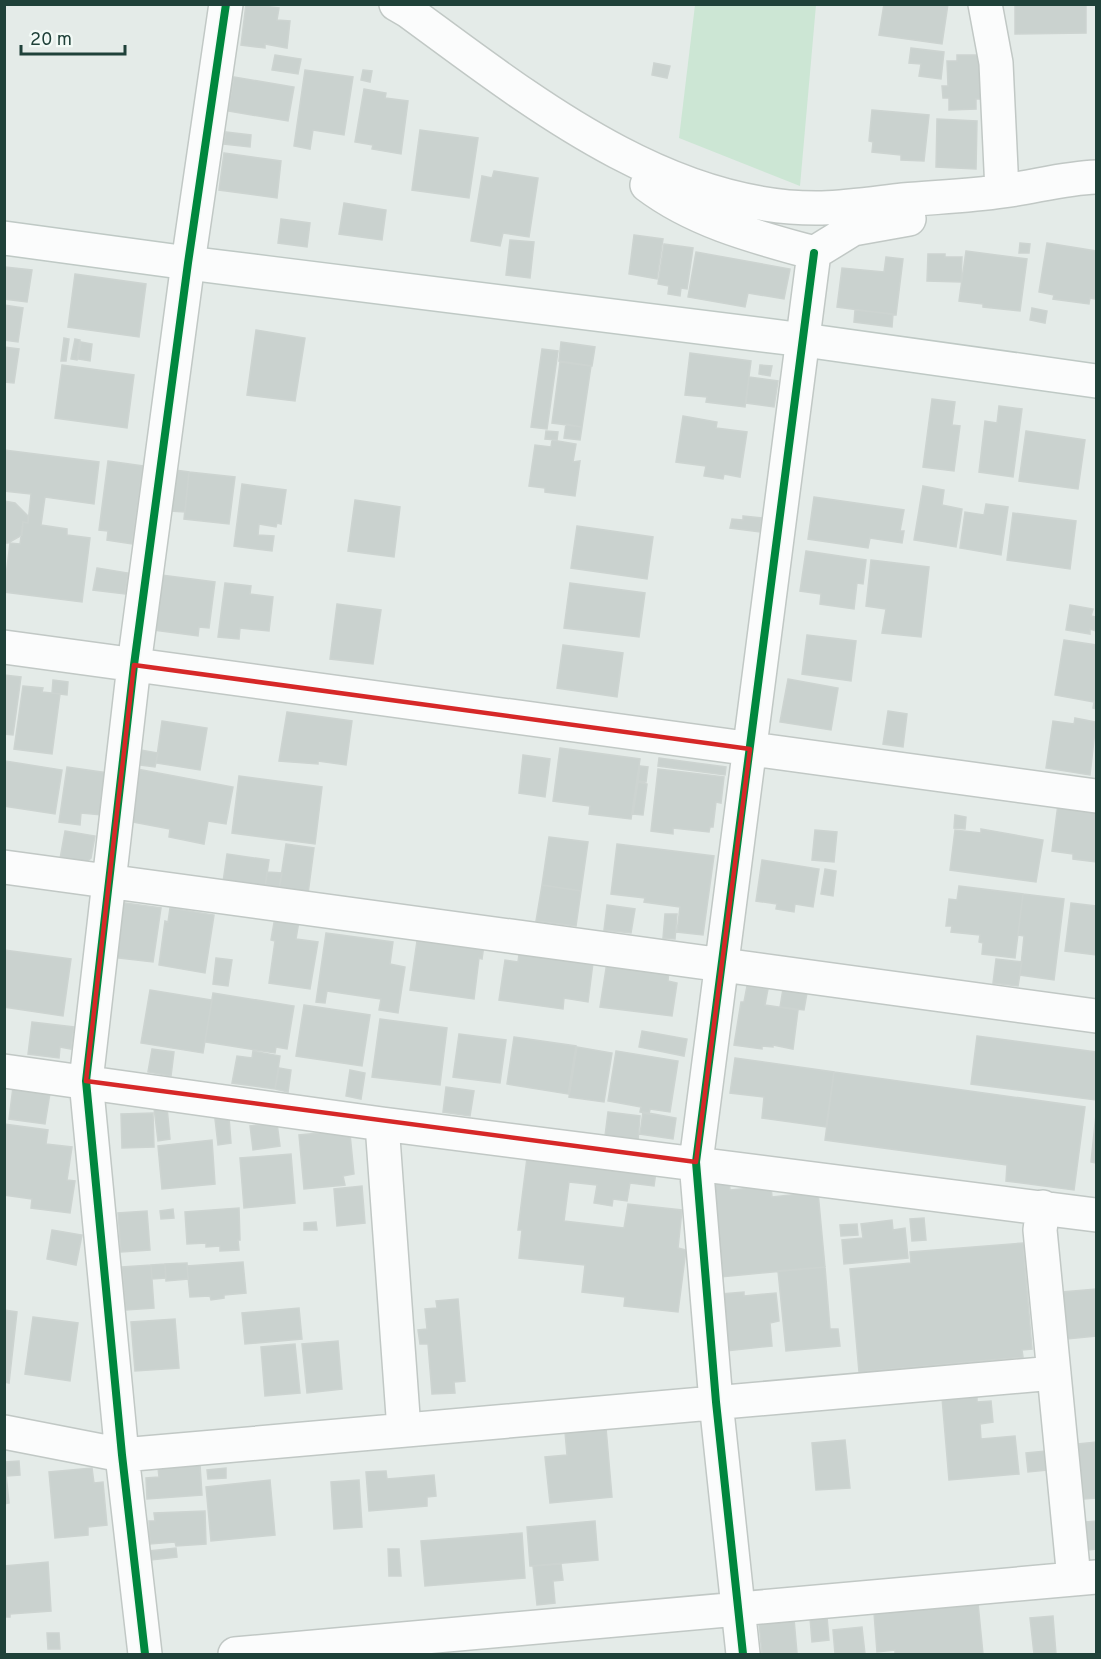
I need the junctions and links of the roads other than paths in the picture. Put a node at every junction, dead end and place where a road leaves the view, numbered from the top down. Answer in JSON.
{"nodes":[{"id":1,"x":226,"y":4,"type":"edge"},
{"id":2,"x":396,"y":4,"type":"edge"},
{"id":3,"x":985,"y":4,"type":"edge"},
{"id":4,"x":625,"y":155,"type":"junction"},
{"id":5,"x":1096,"y":177,"type":"edge"},
{"id":6,"x":1002,"y":191,"type":"junction"},
{"id":7,"x":4,"y":238,"type":"edge"},
{"id":8,"x":814,"y":253,"type":"junction"},
{"id":9,"x":188,"y":263,"type":"junction"},
{"id":10,"x":804,"y":340,"type":"junction"},
{"id":11,"x":1096,"y":381,"type":"edge"},
{"id":12,"x":4,"y":647,"type":"edge"},
{"id":13,"x":134,"y":665,"type":"junction"},
{"id":14,"x":750,"y":749,"type":"junction"},
{"id":15,"x":1096,"y":796,"type":"edge"},
{"id":16,"x":4,"y":867,"type":"edge"},
{"id":17,"x":109,"y":882,"type":"junction"},
{"id":18,"x":722,"y":966,"type":"junction"},
{"id":19,"x":1096,"y":1016,"type":"edge"},
{"id":20,"x":4,"y":1071,"type":"edge"},
{"id":21,"x":86,"y":1081,"type":"junction"},
{"id":22,"x":382,"y":1124,"type":"junction"},
{"id":23,"x":696,"y":1162,"type":"junction"},
{"id":24,"x":1043,"y":1207,"type":"junction"},
{"id":25,"x":1096,"y":1215,"type":"edge"},
{"id":26,"x":1054,"y":1373,"type":"junction"},
{"id":27,"x":716,"y":1402,"type":"junction"},
{"id":28,"x":405,"y":1430,"type":"junction"},
{"id":29,"x":4,"y":1432,"type":"edge"},
{"id":30,"x":122,"y":1455,"type":"junction"},
{"id":31,"x":1085,"y":1578,"type":"edge"},
{"id":32,"x":740,"y":1609,"type":"junction"},
{"id":33,"x":145,"y":1654,"type":"edge"},
{"id":34,"x":235,"y":1654,"type":"edge"},
{"id":35,"x":743,"y":1654,"type":"edge"}],
"edges":[{"from":1,"to":9,"type":"street"},
{"from":2,"to":4,"type":"street"},
{"from":3,"to":6,"type":"street"},
{"from":4,"to":6,"type":"street"},
{"from":4,"to":8,"type":"street"},
{"from":5,"to":6,"type":"street"},
{"from":6,"to":8,"type":"street"},
{"from":7,"to":9,"type":"street"},
{"from":8,"to":10,"type":"street"},
{"from":9,"to":10,"type":"street"},
{"from":9,"to":13,"type":"street"},
{"from":10,"to":11,"type":"street"},
{"from":10,"to":14,"type":"street"},
{"from":12,"to":13,"type":"street"},
{"from":13,"to":14,"type":"street"},
{"from":13,"to":17,"type":"street"},
{"from":14,"to":15,"type":"street"},
{"from":14,"to":18,"type":"street"},
{"from":16,"to":17,"type":"street"},
{"from":17,"to":18,"type":"street"},
{"from":17,"to":21,"type":"street"},
{"from":18,"to":19,"type":"street"},
{"from":18,"to":23,"type":"street"},
{"from":20,"to":21,"type":"street"},
{"from":21,"to":22,"type":"street"},
{"from":21,"to":30,"type":"street"},
{"from":22,"to":23,"type":"street"},
{"from":22,"to":28,"type":"street"},
{"from":23,"to":24,"type":"street"},
{"from":23,"to":27,"type":"street"},
{"from":24,"to":25,"type":"street"},
{"from":24,"to":26,"type":"street"},
{"from":26,"to":27,"type":"street"},
{"from":26,"to":31,"type":"street"},
{"from":27,"to":28,"type":"street"},
{"from":27,"to":32,"type":"street"},
{"from":28,"to":30,"type":"street"},
{"from":29,"to":30,"type":"street"},
{"from":30,"to":33,"type":"street"},
{"from":31,"to":32,"type":"street"},
{"from":32,"to":34,"type":"street"},
{"from":32,"to":35,"type":"street"}]}
